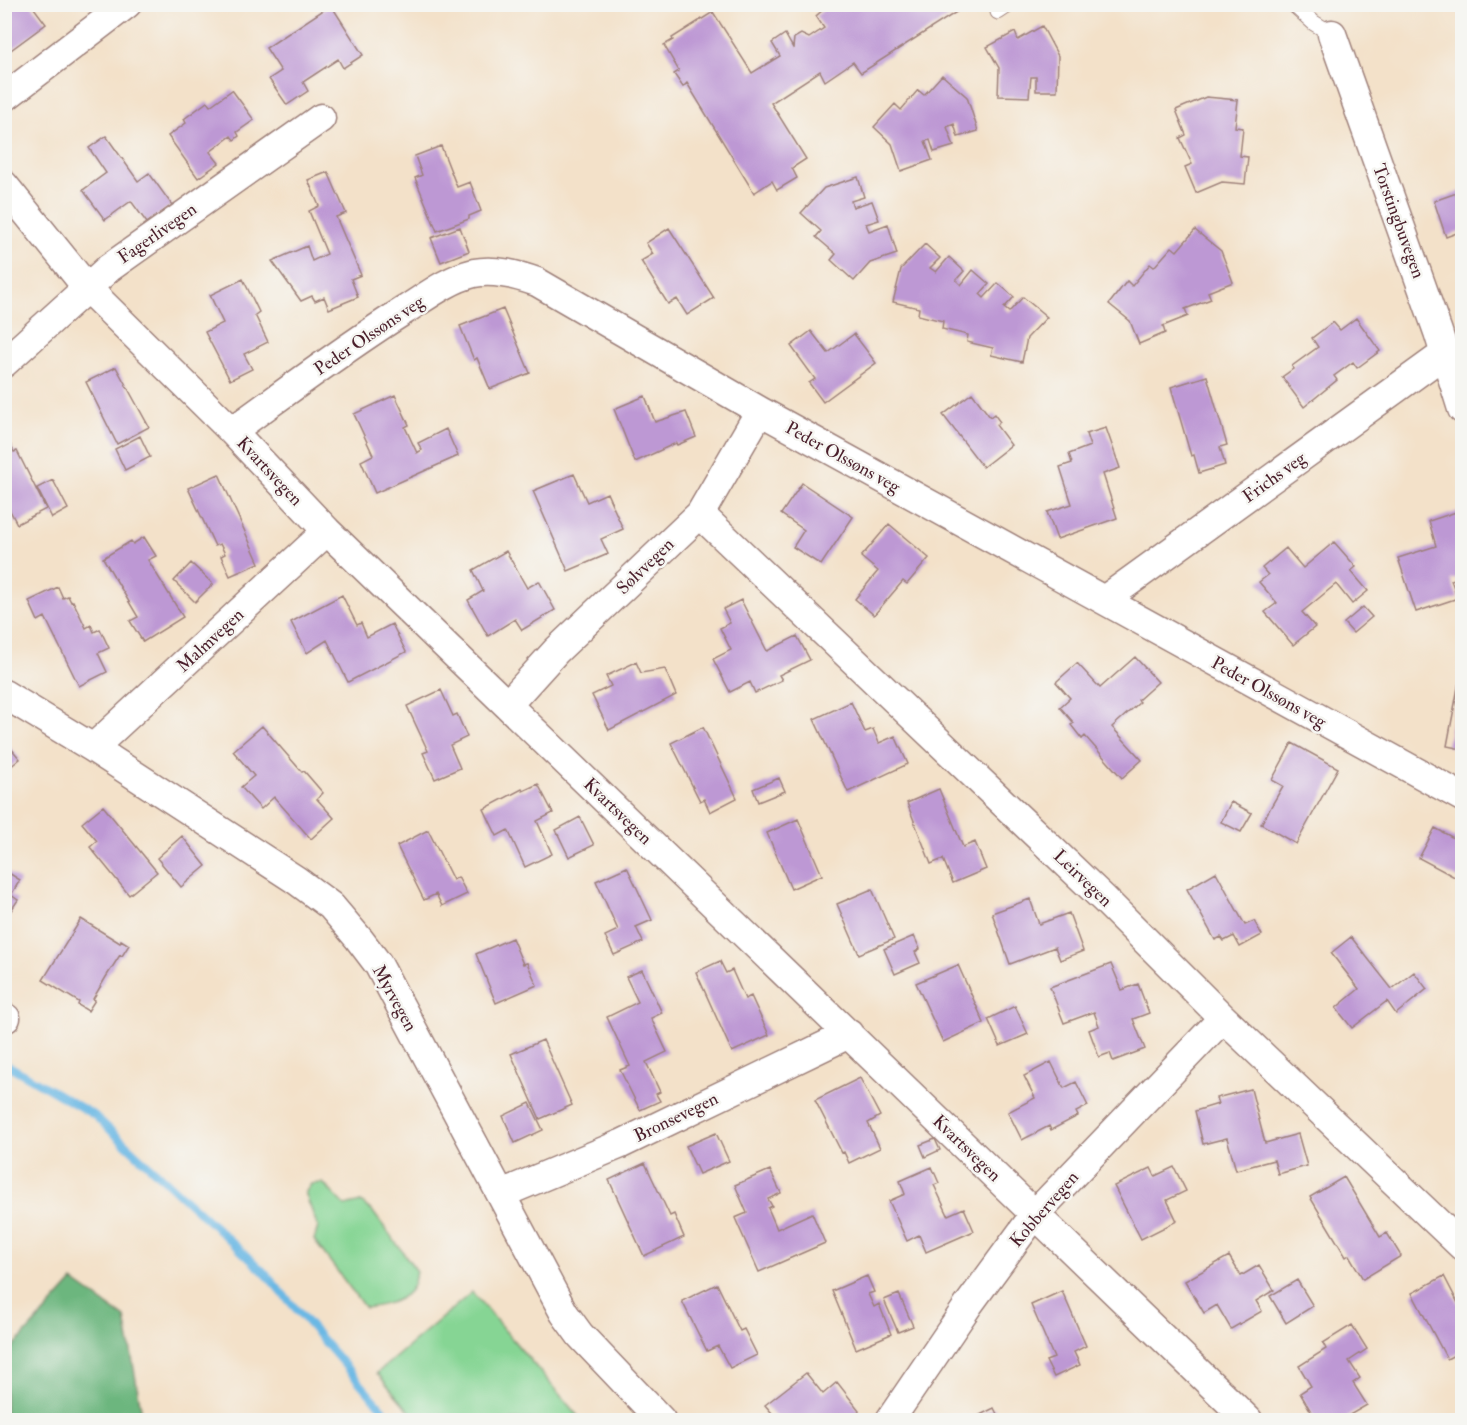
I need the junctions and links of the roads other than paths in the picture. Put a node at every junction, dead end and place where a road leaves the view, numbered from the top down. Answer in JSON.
{"nodes":[{"id":1,"x":127,"y":4,"type":"edge"},
{"id":2,"x":1293,"y":4,"type":"edge"},
{"id":3,"x":1332,"y":34,"type":"joint"},
{"id":4,"x":4,"y":98,"type":"edge"},
{"id":5,"x":321,"y":118,"type":"dead end"},
{"id":6,"x":4,"y":185,"type":"edge"},
{"id":7,"x":88,"y":289,"type":"junction"},
{"id":8,"x":1444,"y":354,"type":"junction"},
{"id":9,"x":4,"y":363,"type":"edge"},
{"id":10,"x":1462,"y":409,"type":"edge"},
{"id":11,"x":760,"y":411,"type":"junction"},
{"id":12,"x":232,"y":431,"type":"junction"},
{"id":13,"x":700,"y":514,"type":"junction"},
{"id":14,"x":327,"y":531,"type":"junction"},
{"id":15,"x":1104,"y":600,"type":"junction"},
{"id":16,"x":4,"y":694,"type":"edge"},
{"id":17,"x":508,"y":704,"type":"junction"},
{"id":18,"x":93,"y":748,"type":"junction"},
{"id":19,"x":1462,"y":797,"type":"edge"},
{"id":20,"x":1223,"y":1018,"type":"junction"},
{"id":21,"x":849,"y":1034,"type":"junction"},
{"id":22,"x":501,"y":1194,"type":"junction"},
{"id":23,"x":1035,"y":1214,"type":"junction"},
{"id":24,"x":1462,"y":1246,"type":"edge"},
{"id":25,"x":661,"y":1420,"type":"edge"},
{"id":26,"x":890,"y":1420,"type":"edge"},
{"id":27,"x":1248,"y":1420,"type":"edge"}],
"edges":[{"from":1,"to":4,"type":"street"},
{"from":2,"to":3,"type":"lane"},
{"from":3,"to":8,"type":"street","name":"Torstingbuvegen"},
{"from":5,"to":7,"type":"street","name":"Fagerlivegen"},
{"from":6,"to":7,"type":"street","name":"Kvartsvegen"},
{"from":7,"to":9,"type":"street","name":"Fagerlivegen"},
{"from":7,"to":12,"type":"street","name":"Kvartsvegen"},
{"from":8,"to":10,"type":"street","name":"Torstingbuvegen"},
{"from":8,"to":15,"type":"street","name":"Frichs veg"},
{"from":11,"to":12,"type":"street","name":"Peder Olssøns veg"},
{"from":11,"to":13,"type":"street","name":"Sølvvegen"},
{"from":11,"to":15,"type":"street","name":"Peder Olssøns veg"},
{"from":12,"to":14,"type":"street","name":"Kvartsvegen"},
{"from":13,"to":17,"type":"street","name":"Sølvvegen"},
{"from":13,"to":20,"type":"street","name":"Leirvegen"},
{"from":14,"to":17,"type":"street","name":"Kvartsvegen"},
{"from":14,"to":18,"type":"street","name":"Malmvegen"},
{"from":15,"to":19,"type":"street","name":"Peder Olssøns veg"},
{"from":16,"to":18,"type":"street","name":"Myrvegen"},
{"from":17,"to":21,"type":"street","name":"Kvartsvegen"},
{"from":18,"to":22,"type":"street","name":"Myrvegen"},
{"from":20,"to":23,"type":"street","name":"Kobbervegen"},
{"from":20,"to":24,"type":"street","name":"Leirvegen"},
{"from":21,"to":22,"type":"street","name":"Bronsevegen"},
{"from":21,"to":23,"type":"street","name":"Kvartsvegen"},
{"from":22,"to":25,"type":"street","name":"Myrvegen"},
{"from":23,"to":26,"type":"street","name":"Kobbervegen"},
{"from":23,"to":27,"type":"street","name":"Kvartsvegen"}]}
